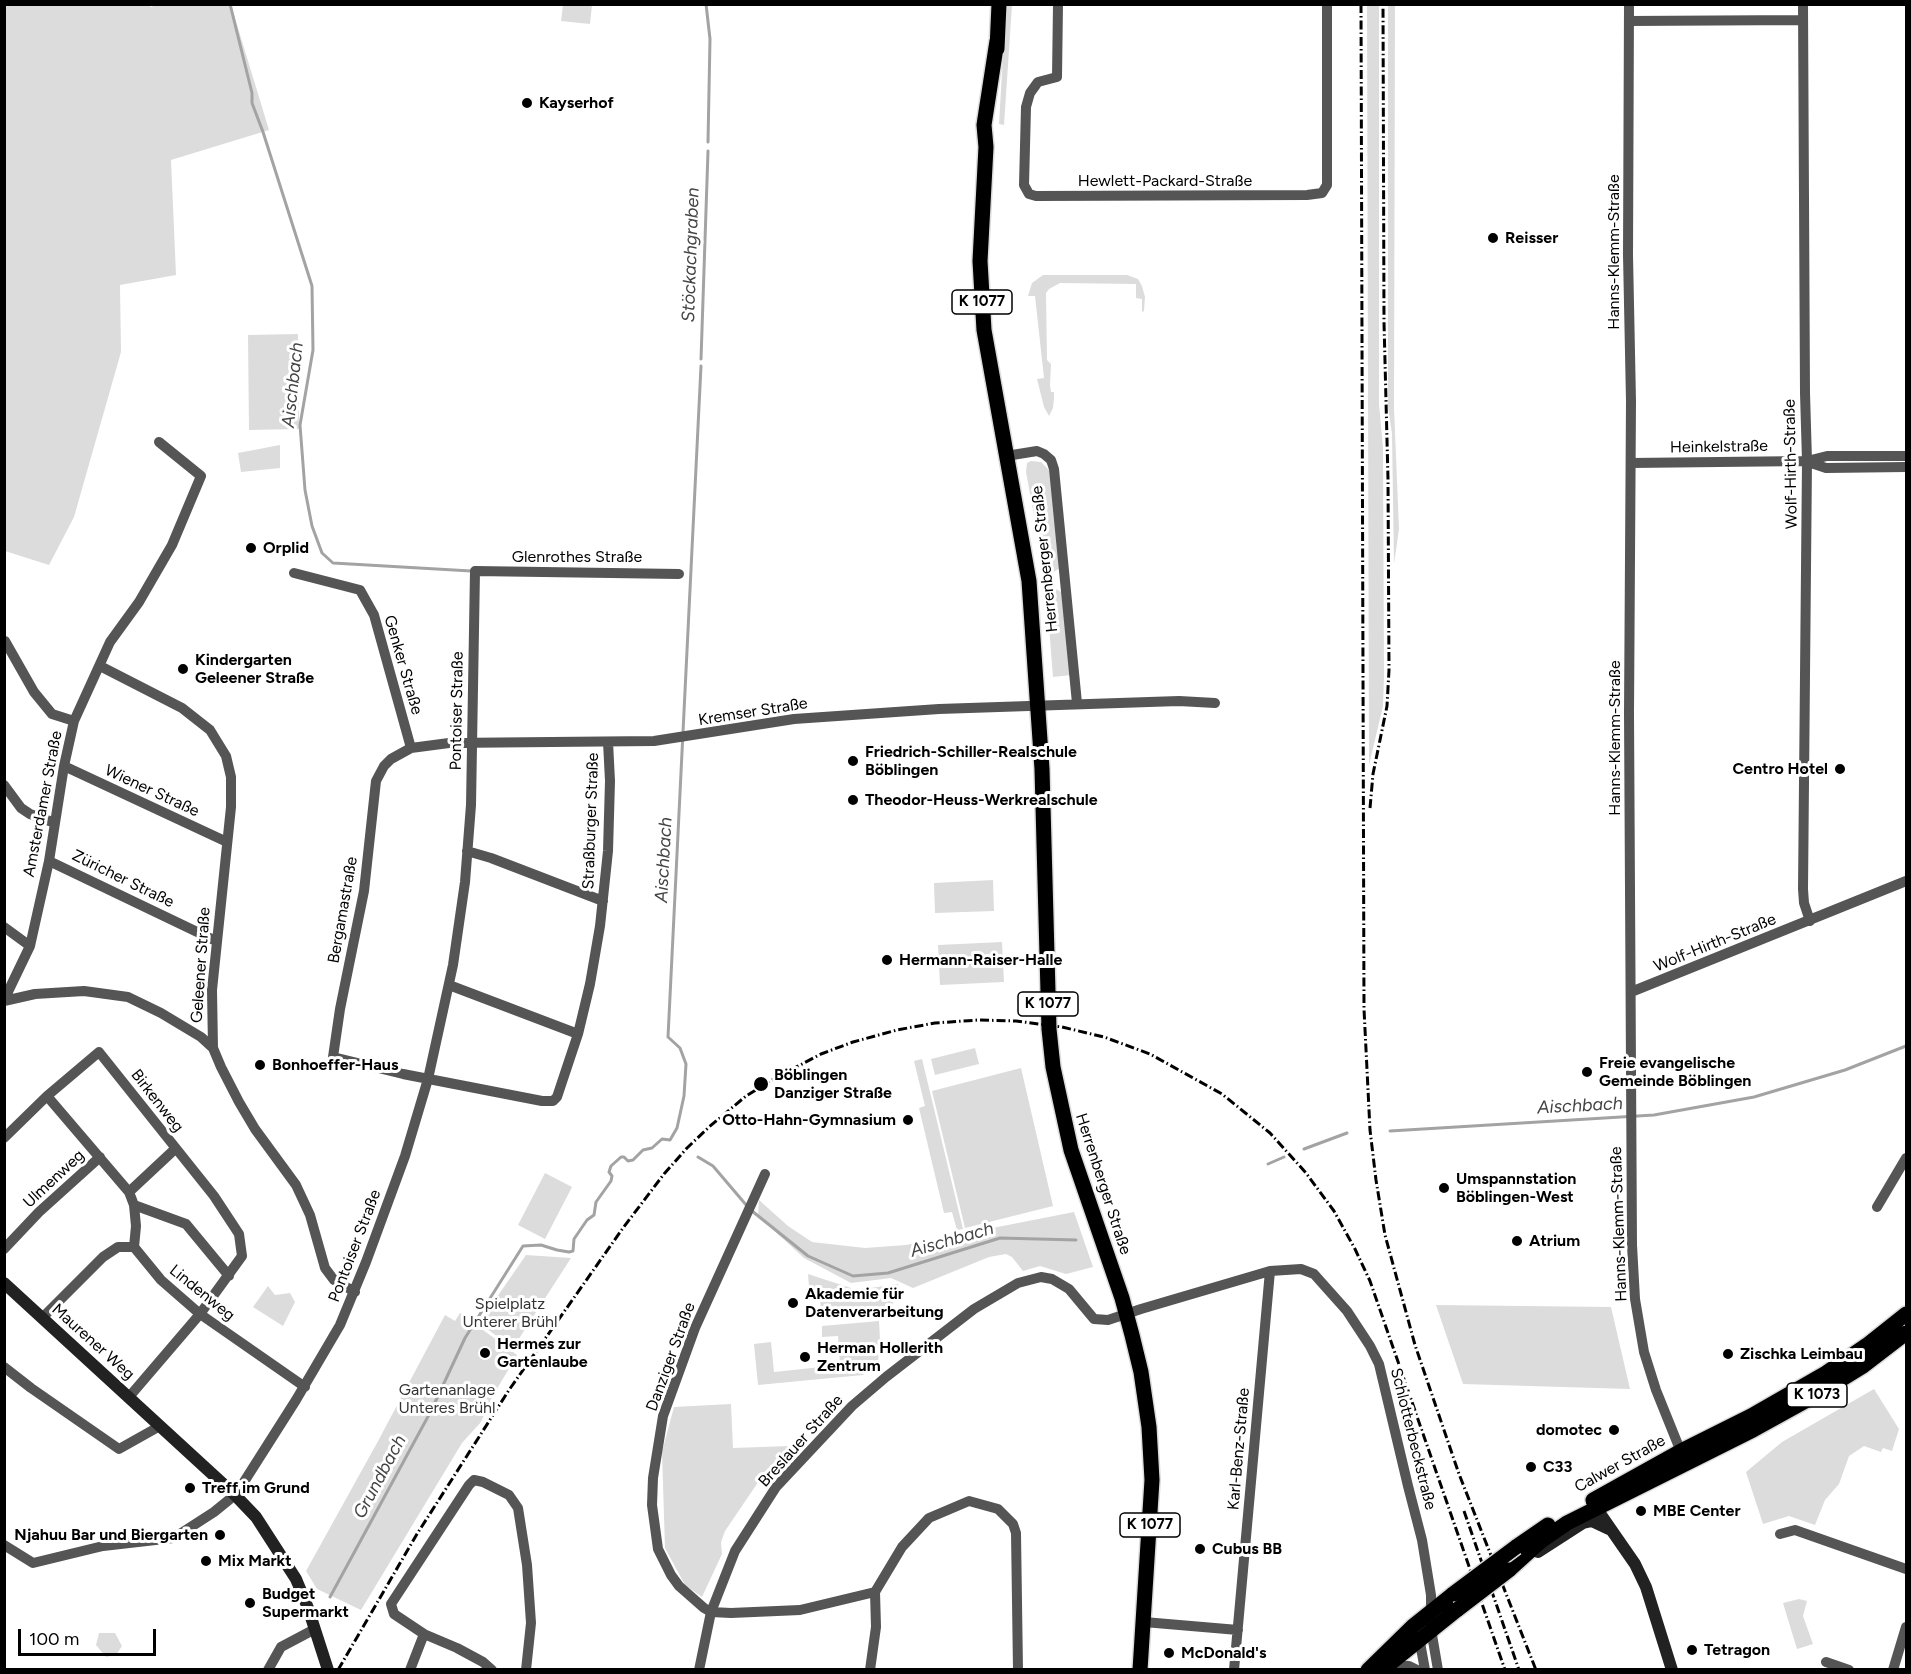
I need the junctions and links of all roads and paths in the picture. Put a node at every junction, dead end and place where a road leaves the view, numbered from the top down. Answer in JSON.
{"nodes":[{"id":1,"x":999,"y":4,"type":"edge"},
{"id":2,"x":1058,"y":4,"type":"edge"},
{"id":3,"x":1328,"y":4,"type":"edge"},
{"id":4,"x":1629,"y":4,"type":"edge"},
{"id":5,"x":1803,"y":4,"type":"edge"},
{"id":6,"x":1803,"y":20,"type":"junction"},
{"id":7,"x":1629,"y":21,"type":"junction"},
{"id":8,"x":159,"y":442,"type":"dead end"},
{"id":9,"x":1006,"y":456,"type":"junction"},
{"id":10,"x":1906,"y":456,"type":"edge"},
{"id":11,"x":1807,"y":461,"type":"junction"},
{"id":12,"x":1631,"y":463,"type":"junction"},
{"id":13,"x":1906,"y":467,"type":"edge"},
{"id":14,"x":475,"y":571,"type":"joint"},
{"id":15,"x":294,"y":573,"type":"dead end"},
{"id":16,"x":680,"y":574,"type":"dead end"},
{"id":17,"x":5,"y":641,"type":"edge"},
{"id":18,"x":100,"y":666,"type":"junction"},
{"id":19,"x":1077,"y":703,"type":"junction"},
{"id":20,"x":1215,"y":703,"type":"dead end"},
{"id":21,"x":1038,"y":705,"type":"junction"},
{"id":22,"x":75,"y":721,"type":"junction"},
{"id":23,"x":472,"y":742,"type":"junction"},
{"id":24,"x":608,"y":742,"type":"junction"},
{"id":25,"x":411,"y":748,"type":"junction"},
{"id":26,"x":64,"y":766,"type":"junction"},
{"id":27,"x":4,"y":785,"type":"edge"},
{"id":28,"x":55,"y":823,"type":"junction"},
{"id":29,"x":227,"y":842,"type":"junction"},
{"id":30,"x":467,"y":851,"type":"junction"},
{"id":31,"x":49,"y":861,"type":"junction"},
{"id":32,"x":1906,"y":881,"type":"edge"},
{"id":33,"x":603,"y":901,"type":"junction"},
{"id":34,"x":1810,"y":921,"type":"junction"},
{"id":35,"x":4,"y":927,"type":"edge"},
{"id":36,"x":216,"y":941,"type":"junction"},
{"id":37,"x":30,"y":946,"type":"junction"},
{"id":38,"x":449,"y":985,"type":"junction"},
{"id":39,"x":1631,"y":992,"type":"junction"},
{"id":40,"x":4,"y":1001,"type":"edge"},
{"id":41,"x":578,"y":1034,"type":"junction"},
{"id":42,"x":213,"y":1048,"type":"junction"},
{"id":43,"x":428,"y":1079,"type":"junction"},
{"id":44,"x":47,"y":1096,"type":"junction"},
{"id":45,"x":4,"y":1138,"type":"edge"},
{"id":46,"x":175,"y":1149,"type":"junction"},
{"id":47,"x":100,"y":1157,"type":"junction"},
{"id":48,"x":1906,"y":1158,"type":"edge"},
{"id":49,"x":765,"y":1174,"type":"dead end"},
{"id":50,"x":129,"y":1192,"type":"junction"},
{"id":51,"x":134,"y":1205,"type":"junction"},
{"id":52,"x":1877,"y":1207,"type":"dead end"},
{"id":53,"x":134,"y":1247,"type":"junction"},
{"id":54,"x":4,"y":1249,"type":"edge"},
{"id":55,"x":1270,"y":1271,"type":"junction"},
{"id":56,"x":229,"y":1276,"type":"junction"},
{"id":57,"x":4,"y":1283,"type":"edge"},
{"id":58,"x":355,"y":1292,"type":"junction"},
{"id":59,"x":200,"y":1314,"type":"junction"},
{"id":60,"x":1126,"y":1314,"type":"junction"},
{"id":61,"x":1906,"y":1314,"type":"edge"},
{"id":62,"x":42,"y":1318,"type":"junction"},
{"id":63,"x":1906,"y":1333,"type":"edge"},
{"id":64,"x":4,"y":1367,"type":"edge"},
{"id":65,"x":305,"y":1387,"type":"junction"},
{"id":66,"x":129,"y":1397,"type":"junction"},
{"id":67,"x":160,"y":1426,"type":"junction"},
{"id":68,"x":1684,"y":1457,"type":"junction"},
{"id":69,"x":234,"y":1494,"type":"junction"},
{"id":70,"x":1593,"y":1510,"type":"junction"},
{"id":71,"x":1780,"y":1534,"type":"dead end"},
{"id":72,"x":4,"y":1545,"type":"edge"},
{"id":73,"x":1515,"y":1559,"type":"junction"},
{"id":74,"x":1906,"y":1569,"type":"edge"},
{"id":75,"x":875,"y":1592,"type":"junction"},
{"id":76,"x":1456,"y":1602,"type":"junction"},
{"id":77,"x":1431,"y":1611,"type":"junction"},
{"id":78,"x":711,"y":1612,"type":"junction"},
{"id":79,"x":1148,"y":1622,"type":"junction"},
{"id":80,"x":1906,"y":1628,"type":"edge"},
{"id":81,"x":315,"y":1629,"type":"junction"},
{"id":82,"x":1431,"y":1629,"type":"junction"},
{"id":83,"x":1238,"y":1630,"type":"junction"},
{"id":84,"x":424,"y":1634,"type":"junction"},
{"id":85,"x":1419,"y":1640,"type":"junction"},
{"id":86,"x":1826,"y":1662,"type":"dead end"},
{"id":87,"x":1413,"y":1668,"type":"edge"},
{"id":88,"x":268,"y":1670,"type":"edge"},
{"id":89,"x":328,"y":1670,"type":"edge"},
{"id":90,"x":410,"y":1670,"type":"edge"},
{"id":91,"x":492,"y":1670,"type":"edge"},
{"id":92,"x":526,"y":1670,"type":"edge"},
{"id":93,"x":699,"y":1670,"type":"edge"},
{"id":94,"x":870,"y":1670,"type":"edge"},
{"id":95,"x":1018,"y":1670,"type":"edge"},
{"id":96,"x":1140,"y":1670,"type":"edge"},
{"id":97,"x":1234,"y":1670,"type":"edge"},
{"id":98,"x":1368,"y":1670,"type":"edge"},
{"id":99,"x":1382,"y":1670,"type":"edge"},
{"id":100,"x":1395,"y":1670,"type":"edge"},
{"id":101,"x":1425,"y":1670,"type":"edge"},
{"id":102,"x":1438,"y":1670,"type":"edge"},
{"id":103,"x":1672,"y":1670,"type":"edge"},
{"id":104,"x":1849,"y":1670,"type":"edge"},
{"id":105,"x":1893,"y":1670,"type":"edge"}],
"edges":[{"from":1,"to":9,"type":"main road","name":"Herrenberger Straße","number":"K 1077"},
{"from":2,"to":3,"type":"street","name":"Hewlett-Packard-Straße"},
{"from":4,"to":7,"type":"street","name":"Hanns-Klemm-Straße"},
{"from":5,"to":6,"type":"street","name":"Wolf-Hirth-Straße"},
{"from":6,"to":7,"type":"street"},
{"from":6,"to":11,"type":"street","name":"Wolf-Hirth-Straße"},
{"from":7,"to":12,"type":"street","name":"Hanns-Klemm-Straße"},
{"from":8,"to":18,"type":"street","name":"Amsterdamer Straße"},
{"from":9,"to":19,"type":"street","name":"Herrenberger Straße"},
{"from":9,"to":21,"type":"main road","name":"Herrenberger Straße","number":"K 1077"},
{"from":10,"to":11,"type":"street","name":"Heinkelstraße"},
{"from":11,"to":12,"type":"street","name":"Heinkelstraße"},
{"from":11,"to":13,"type":"street","name":"Heinkelstraße"},
{"from":11,"to":34,"type":"street","name":"Wolf-Hirth-Straße"},
{"from":12,"to":39,"type":"street","name":"Hanns-Klemm-Straße"},
{"from":14,"to":16,"type":"street","name":"Glenrothes Straße"},
{"from":14,"to":23,"type":"street","name":"Pontoiser Straße"},
{"from":15,"to":25,"type":"street","name":"Genker Straße"},
{"from":17,"to":22,"type":"street"},
{"from":18,"to":22,"type":"street","name":"Amsterdamer Straße"},
{"from":18,"to":29,"type":"street","name":"Geleener Straße"},
{"from":19,"to":20,"type":"street"},
{"from":19,"to":21,"type":"street"},
{"from":21,"to":24,"type":"street","name":"Kremser Straße"},
{"from":21,"to":60,"type":"main road","name":"Herrenberger Straße","number":"K 1077"},
{"from":22,"to":26,"type":"street","name":"Amsterdamer Straße"},
{"from":23,"to":24,"type":"street","name":"Kremser Straße"},
{"from":23,"to":25,"type":"street","name":"Bergamastraße"},
{"from":23,"to":30,"type":"street","name":"Pontoiser Straße"},
{"from":24,"to":33,"type":"street","name":"Straßburger Straße"},
{"from":25,"to":43,"type":"street","name":"Bergamastraße"},
{"from":26,"to":28,"type":"street","name":"Amsterdamer Straße"},
{"from":26,"to":29,"type":"street","name":"Wiener Straße"},
{"from":27,"to":28,"type":"street"},
{"from":28,"to":31,"type":"street","name":"Amsterdamer Straße"},
{"from":29,"to":36,"type":"street","name":"Geleener Straße"},
{"from":30,"to":33,"type":"street","name":"Straßburger Straße"},
{"from":30,"to":38,"type":"street","name":"Pontoiser Straße"},
{"from":31,"to":36,"type":"street","name":"Züricher Straße"},
{"from":31,"to":37,"type":"street","name":"Amsterdamer Straße"},
{"from":32,"to":34,"type":"street","name":"Wolf-Hirth-Straße"},
{"from":33,"to":41,"type":"street","name":"Straßburger Straße"},
{"from":34,"to":39,"type":"street","name":"Wolf-Hirth-Straße"},
{"from":35,"to":37,"type":"street"},
{"from":36,"to":42,"type":"street","name":"Geleener Straße"},
{"from":37,"to":40,"type":"street","name":"Amsterdamer Straße"},
{"from":38,"to":41,"type":"street"},
{"from":38,"to":43,"type":"street","name":"Pontoiser Straße"},
{"from":39,"to":68,"type":"street","name":"Hanns-Klemm-Straße"},
{"from":40,"to":42,"type":"street"},
{"from":41,"to":43,"type":"street","name":"Straßburger Straße"},
{"from":42,"to":58,"type":"street","name":"Geleener Straße"},
{"from":43,"to":58,"type":"street","name":"Pontoiser Straße"},
{"from":44,"to":45,"type":"street","name":"Birkenweg"},
{"from":44,"to":46,"type":"street","name":"Birkenweg"},
{"from":44,"to":47,"type":"street"},
{"from":46,"to":50,"type":"street"},
{"from":46,"to":56,"type":"street","name":"Birkenweg"},
{"from":47,"to":50,"type":"street"},
{"from":47,"to":54,"type":"street","name":"Ulmenweg"},
{"from":48,"to":52,"type":"street"},
{"from":49,"to":78,"type":"street","name":"Danziger Straße"},
{"from":50,"to":51,"type":"street"},
{"from":51,"to":53,"type":"street"},
{"from":51,"to":56,"type":"street"},
{"from":53,"to":59,"type":"street","name":"Lindenweg"},
{"from":53,"to":62,"type":"street"},
{"from":55,"to":60,"type":"street","name":"Schlotterbeckstraße"},
{"from":55,"to":77,"type":"street","name":"Schlotterbeckstraße"},
{"from":55,"to":83,"type":"street","name":"Karl-Benz-Straße"},
{"from":56,"to":59,"type":"street","name":"Birkenweg"},
{"from":57,"to":62,"type":"street","name":"Maurener Weg"},
{"from":58,"to":65,"type":"street","name":"Pontoiser Straße"},
{"from":59,"to":65,"type":"street","name":"Lindenweg"},
{"from":59,"to":66,"type":"street","name":"Birkenweg"},
{"from":60,"to":78,"type":"street","name":"Breslauer Straße"},
{"from":60,"to":79,"type":"main road","name":"Herrenberger Straße","number":"K 1077"},
{"from":61,"to":68,"type":"main road","name":"Calwer Straße","number":"K 1073"},
{"from":62,"to":66,"type":"street","name":"Maurener Weg"},
{"from":63,"to":68,"type":"main road","name":"Calwer Straße","number":"K 1073"},
{"from":64,"to":67,"type":"street"},
{"from":65,"to":69,"type":"street","name":"Pontoiser Straße"},
{"from":66,"to":67,"type":"street","name":"Maurener Weg"},
{"from":67,"to":69,"type":"street","name":"Maurener Weg"},
{"from":68,"to":70,"type":"main road","name":"Calwer Straße","number":"K 1073"},
{"from":69,"to":72,"type":"street","name":"Pontoiser Straße"},
{"from":69,"to":81,"type":"street","name":"Maurener Weg"},
{"from":70,"to":73,"type":"main road","name":"Calwer Straße","number":"K 1073"},
{"from":70,"to":73,"type":"street","name":"Calwer Straße"},
{"from":70,"to":103,"type":"street"},
{"from":71,"to":74,"type":"street"},
{"from":73,"to":76,"type":"main road","name":"Calwer Straße","number":"K 1073","bridge":true},
{"from":73,"to":76,"type":"main road","name":"Calwer Straße","number":"K 1073","bridge":true},
{"from":75,"to":78,"type":"street"},
{"from":75,"to":94,"type":"street"},
{"from":75,"to":95,"type":"street"},
{"from":76,"to":77,"type":"main road","name":"Calwer Straße","number":"K 1073"},
{"from":76,"to":82,"type":"main road","name":"Calwer Straße","number":"K 1073"},
{"from":77,"to":82,"type":"street","name":"Schlotterbeckstraße"},
{"from":77,"to":85,"type":"street"},
{"from":77,"to":98,"type":"main road","name":"Calwer Straße","number":"K 1073"},
{"from":78,"to":93,"type":"street","name":"Breslauer Straße"},
{"from":79,"to":83,"type":"street"},
{"from":79,"to":96,"type":"main road","name":"Herrenberger Straße","number":"K 1077"},
{"from":80,"to":105,"type":"street"},
{"from":81,"to":88,"type":"street"},
{"from":81,"to":89,"type":"street","name":"Maurener Weg"},
{"from":82,"to":85,"type":"main road","name":"Calwer Straße","number":"K 1073"},
{"from":82,"to":102,"type":"street","name":"Schlotterbeckstraße"},
{"from":83,"to":97,"type":"street","name":"Karl-Benz-Straße"},
{"from":84,"to":90,"type":"street"},
{"from":84,"to":91,"type":"street"},
{"from":84,"to":92,"type":"street"},
{"from":85,"to":99,"type":"main road","name":"Calwer Straße","number":"K 1073"},
{"from":85,"to":101,"type":"street"},
{"from":86,"to":104,"type":"street"},
{"from":87,"to":100,"type":"street"}]}
